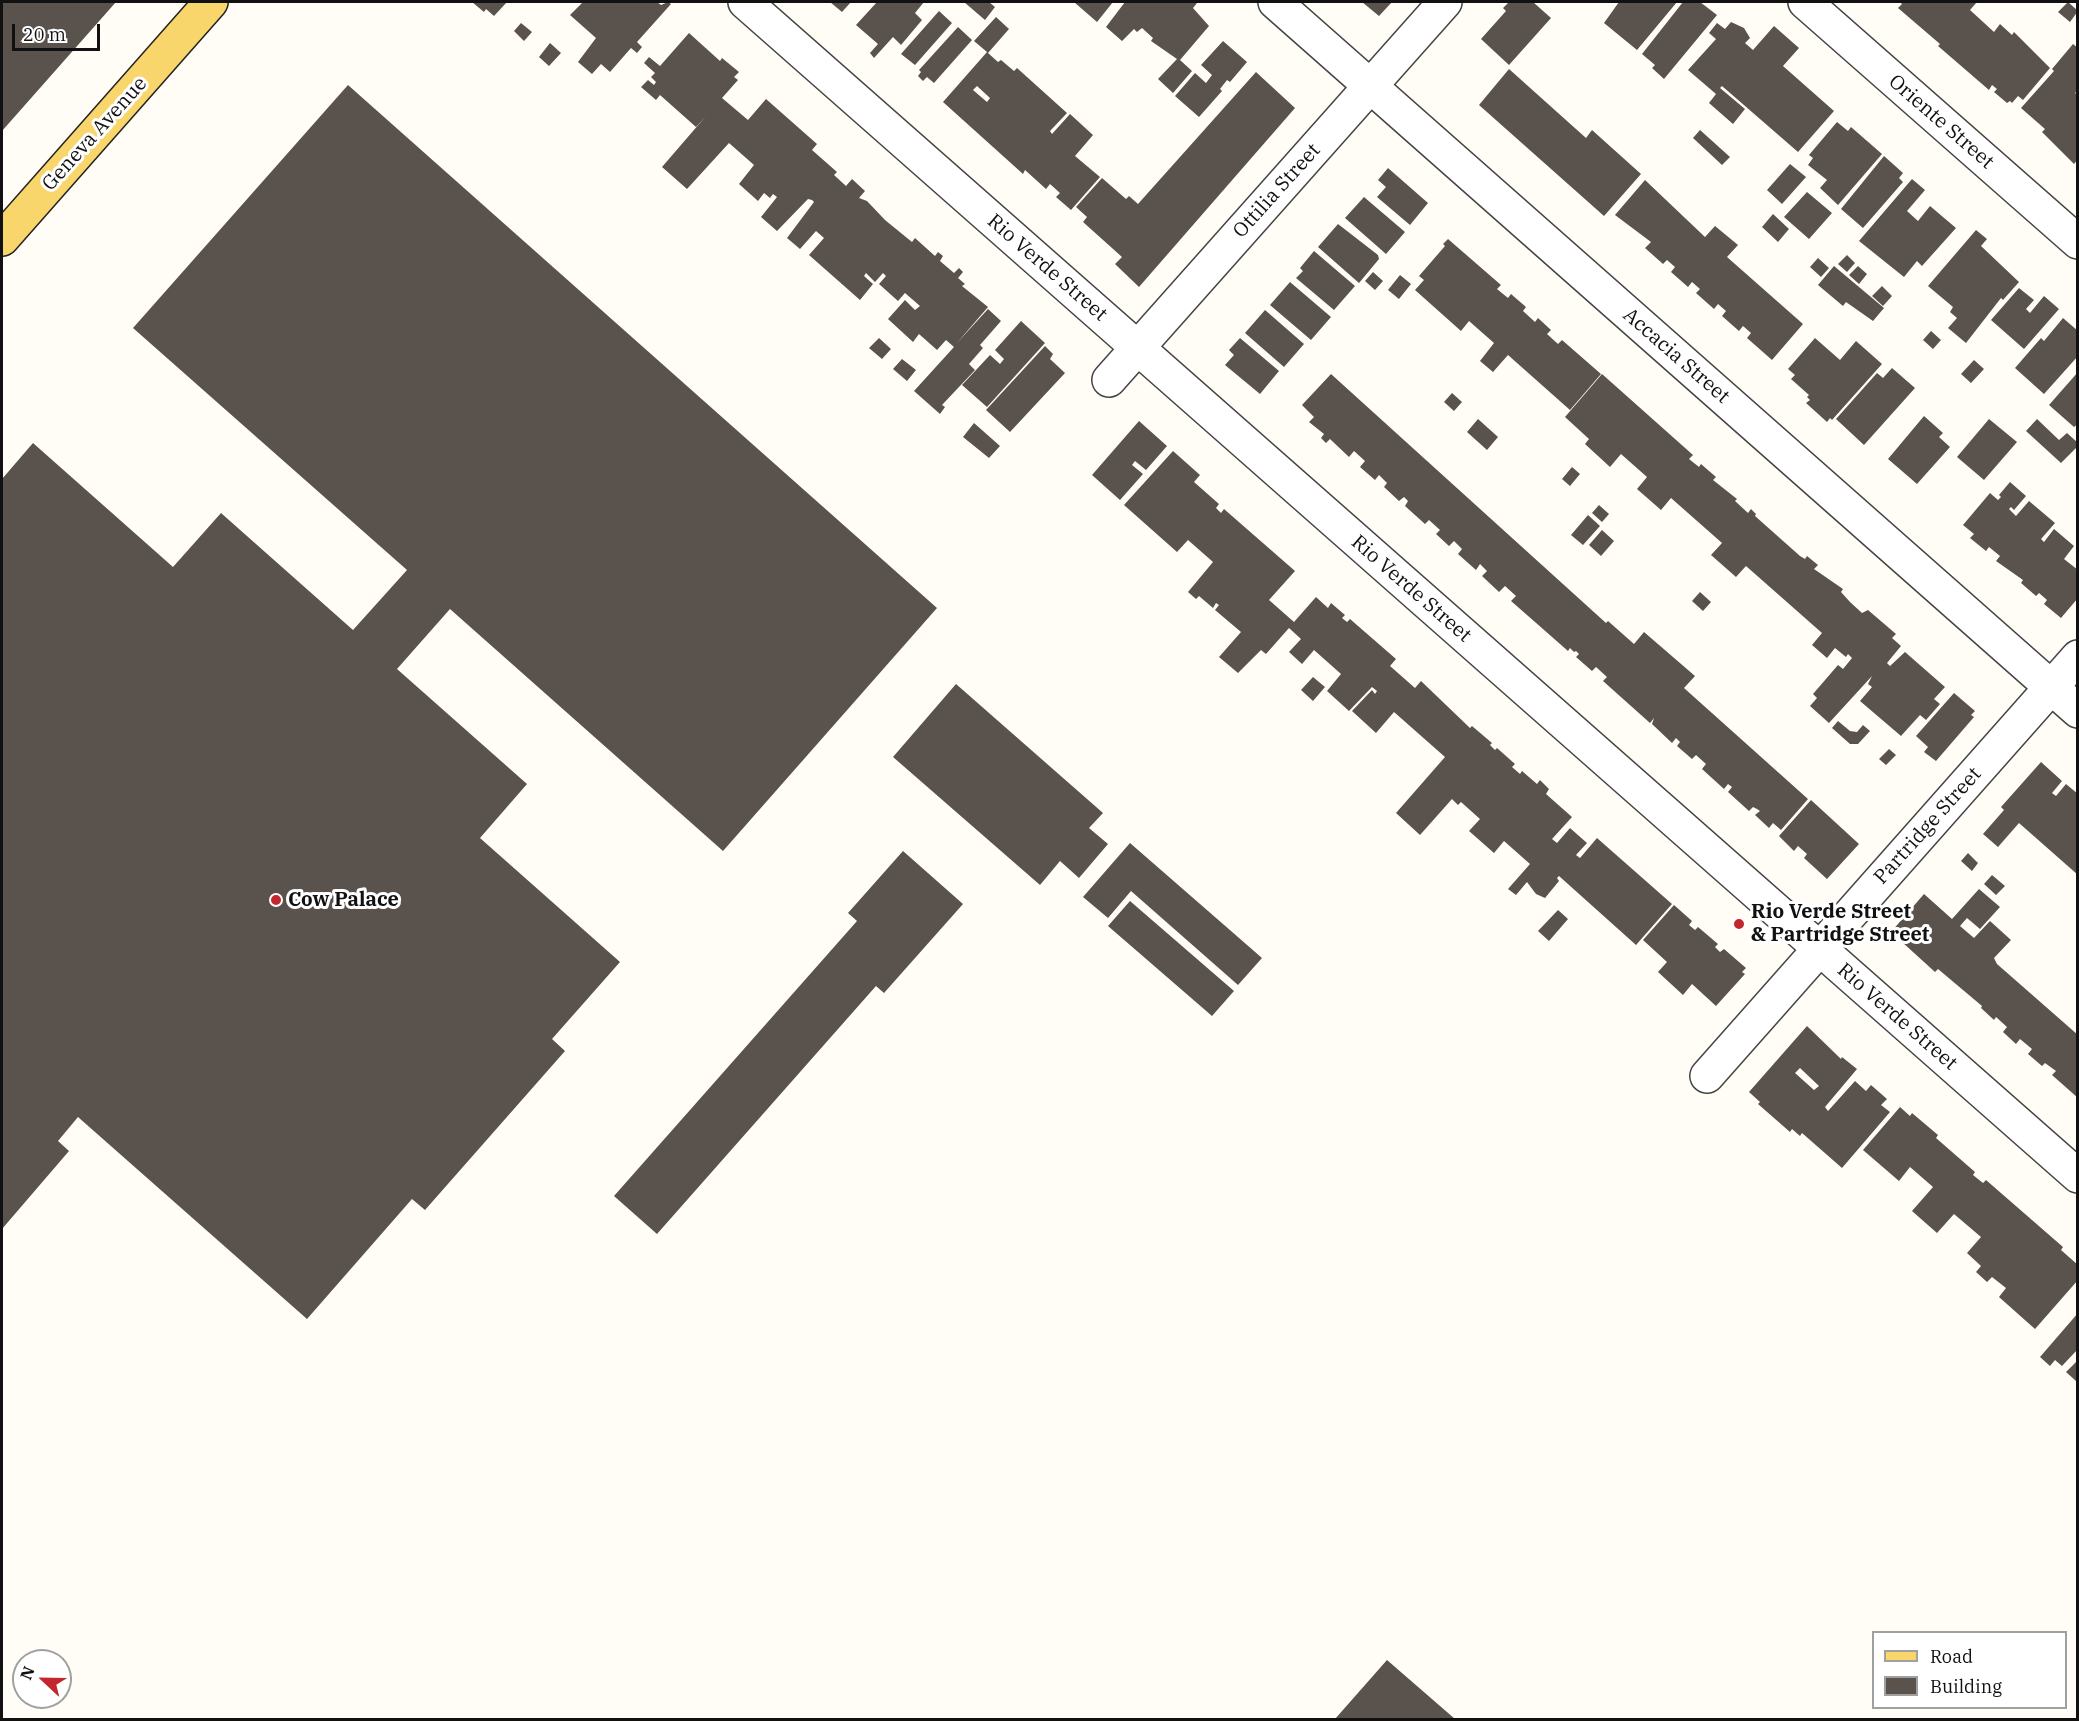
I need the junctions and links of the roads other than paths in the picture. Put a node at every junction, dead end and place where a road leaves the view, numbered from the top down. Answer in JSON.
{"nodes":[{"id":1,"x":745,"y":2,"type":"edge"},
{"id":2,"x":1275,"y":2,"type":"edge"},
{"id":3,"x":1445,"y":2,"type":"edge"},
{"id":4,"x":1804,"y":2,"type":"edge"},
{"id":5,"x":202,"y":4,"type":"edge"},
{"id":6,"x":1371,"y":86,"type":"junction"},
{"id":7,"x":2,"y":239,"type":"edge"},
{"id":8,"x":2078,"y":242,"type":"edge"},
{"id":9,"x":1138,"y":348,"type":"junction"},
{"id":10,"x":1109,"y":380,"type":"dead end"},
{"id":11,"x":2078,"y":657,"type":"edge"},
{"id":12,"x":2051,"y":687,"type":"junction"},
{"id":13,"x":2078,"y":711,"type":"edge"},
{"id":14,"x":1819,"y":949,"type":"junction"},
{"id":15,"x":1707,"y":1076,"type":"dead end"},
{"id":16,"x":2078,"y":1176,"type":"edge"}],
"edges":[{"from":1,"to":9,"type":"street","name":"Rio Verde Street"},
{"from":2,"to":6,"type":"street","name":"Accacia Street"},
{"from":3,"to":6,"type":"street","name":"Ottilia Street"},
{"from":4,"to":8,"type":"street","name":"Oriente Street"},
{"from":5,"to":7,"type":"main road","name":"Geneva Avenue"},
{"from":6,"to":9,"type":"street","name":"Ottilia Street"},
{"from":6,"to":12,"type":"street","name":"Accacia Street"},
{"from":9,"to":10,"type":"street","name":"Ottilia Street"},
{"from":9,"to":14,"type":"street","name":"Rio Verde Street"},
{"from":11,"to":12,"type":"street","name":"Partridge Street"},
{"from":12,"to":13,"type":"street","name":"Accacia Street"},
{"from":12,"to":14,"type":"street","name":"Partridge Street"},
{"from":14,"to":15,"type":"street","name":"Partridge Street"},
{"from":14,"to":16,"type":"street","name":"Rio Verde Street"}]}
